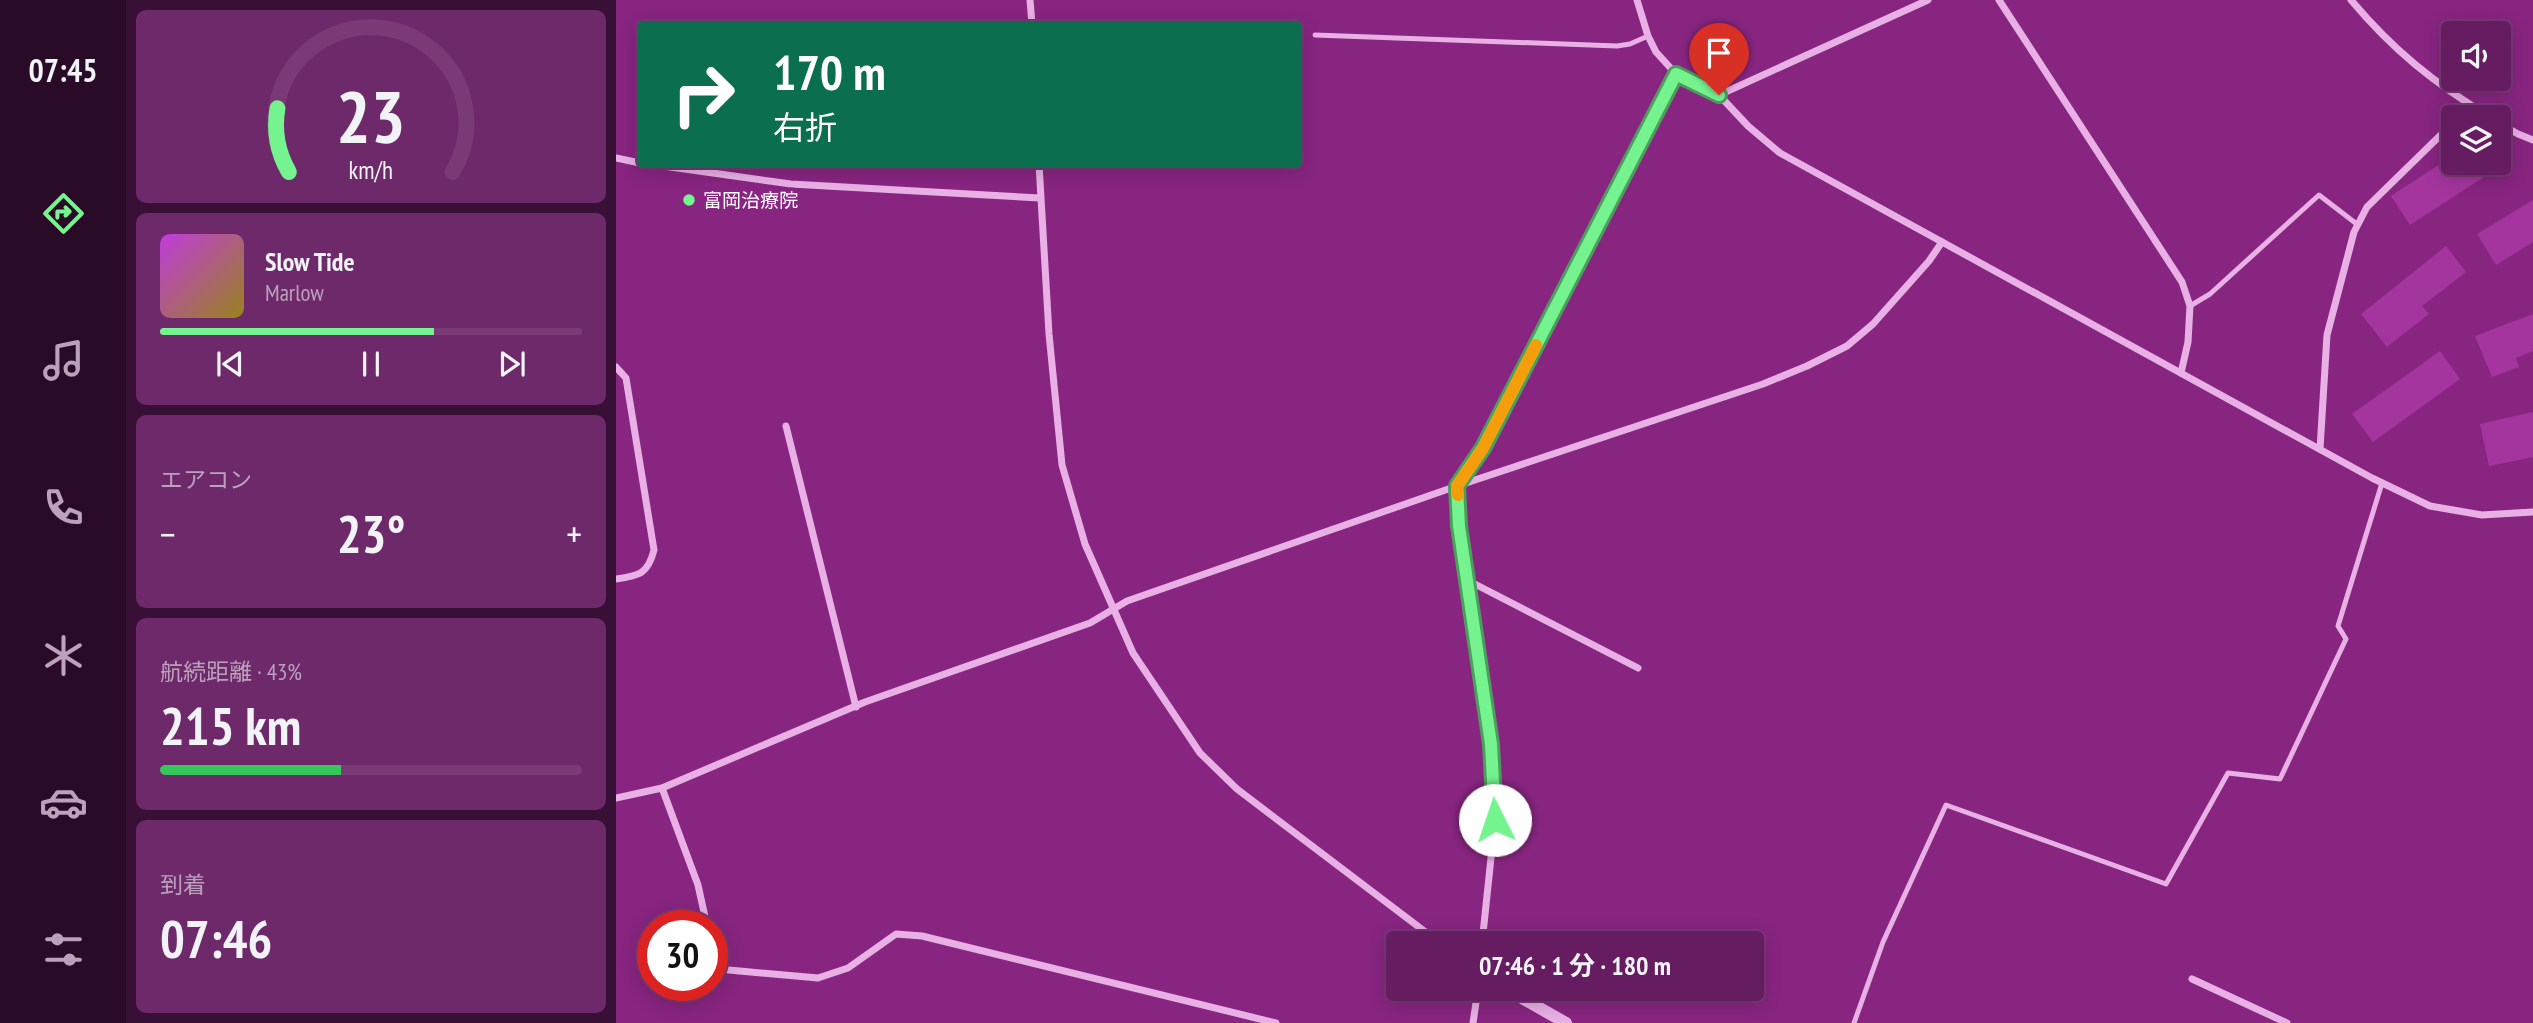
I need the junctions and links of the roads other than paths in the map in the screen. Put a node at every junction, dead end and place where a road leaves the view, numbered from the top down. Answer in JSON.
{"nodes":[{"id":1,"x":1030,"y":0,"type":"edge"},
{"id":2,"x":1637,"y":0,"type":"edge"},
{"id":3,"x":1928,"y":0,"type":"edge"},
{"id":4,"x":1999,"y":0,"type":"edge"},
{"id":5,"x":2351,"y":0,"type":"edge"},
{"id":6,"x":1032,"y":21,"type":"edge"},
{"id":7,"x":1315,"y":35,"type":"dead end"},
{"id":8,"x":1648,"y":36,"type":"junction"},
{"id":9,"x":1676,"y":74,"type":"junction"},
{"id":10,"x":1719,"y":95,"type":"junction"},
{"id":11,"x":2468,"y":104,"type":"edge"},
{"id":12,"x":2511,"y":129,"type":"edge"},
{"id":13,"x":2441,"y":135,"type":"edge"},
{"id":14,"x":2533,"y":140,"type":"edge"},
{"id":15,"x":616,"y":158,"type":"edge"},
{"id":16,"x":637,"y":162,"type":"edge"},
{"id":17,"x":677,"y":168,"type":"edge"},
{"id":18,"x":1039,"y":168,"type":"edge"},
{"id":19,"x":1040,"y":198,"type":"junction"},
{"id":20,"x":2358,"y":225,"type":"junction"},
{"id":21,"x":1942,"y":242,"type":"junction"},
{"id":22,"x":2190,"y":306,"type":"junction"},
{"id":23,"x":616,"y":367,"type":"edge"},
{"id":24,"x":2181,"y":373,"type":"junction"},
{"id":25,"x":786,"y":426,"type":"dead end"},
{"id":26,"x":2320,"y":449,"type":"junction"},
{"id":27,"x":2382,"y":483,"type":"junction"},
{"id":28,"x":1457,"y":486,"type":"junction"},
{"id":29,"x":2533,"y":512,"type":"edge"},
{"id":30,"x":616,"y":579,"type":"edge"},
{"id":31,"x":1467,"y":580,"type":"junction"},
{"id":32,"x":1112,"y":610,"type":"junction"},
{"id":33,"x":1638,"y":668,"type":"dead end"},
{"id":34,"x":856,"y":707,"type":"junction"},
{"id":35,"x":662,"y":788,"type":"junction"},
{"id":36,"x":616,"y":798,"type":"edge"},
{"id":37,"x":704,"y":910,"type":"edge"},
{"id":38,"x":1424,"y":931,"type":"edge"},
{"id":39,"x":1483,"y":931,"type":"edge"},
{"id":40,"x":728,"y":971,"type":"edge"},
{"id":41,"x":2192,"y":979,"type":"dead end"},
{"id":42,"x":1476,"y":1001,"type":"edge"},
{"id":43,"x":1527,"y":1001,"type":"edge"},
{"id":44,"x":1276,"y":1023,"type":"edge"},
{"id":45,"x":1473,"y":1023,"type":"edge"},
{"id":46,"x":1566,"y":1023,"type":"edge"},
{"id":47,"x":1854,"y":1023,"type":"edge"},
{"id":48,"x":2287,"y":1023,"type":"edge"}],
"edges":[{"from":1,"to":6,"type":"street"},
{"from":2,"to":8,"type":"street"},
{"from":3,"to":10,"type":"street"},
{"from":4,"to":22,"type":"street"},
{"from":5,"to":11,"type":"street"},
{"from":7,"to":8,"type":"lane"},
{"from":8,"to":9,"type":"street"},
{"from":9,"to":10,"type":"street"},
{"from":9,"to":28,"type":"street"},
{"from":10,"to":21,"type":"street"},
{"from":12,"to":14,"type":"street"},
{"from":13,"to":20,"type":"street"},
{"from":15,"to":16,"type":"street"},
{"from":17,"to":19,"type":"street"},
{"from":18,"to":19,"type":"street"},
{"from":19,"to":32,"type":"street"},
{"from":20,"to":22,"type":"lane"},
{"from":20,"to":26,"type":"street"},
{"from":21,"to":24,"type":"street"},
{"from":21,"to":28,"type":"street"},
{"from":22,"to":24,"type":"street"},
{"from":23,"to":30,"type":"street"},
{"from":24,"to":26,"type":"street"},
{"from":25,"to":34,"type":"street"},
{"from":26,"to":27,"type":"street"},
{"from":27,"to":29,"type":"street"},
{"from":27,"to":47,"type":"lane"},
{"from":28,"to":31,"type":"street"},
{"from":28,"to":32,"type":"street"},
{"from":31,"to":33,"type":"street"},
{"from":31,"to":39,"type":"street"},
{"from":32,"to":34,"type":"street"},
{"from":32,"to":38,"type":"street"},
{"from":34,"to":35,"type":"street"},
{"from":35,"to":36,"type":"street"},
{"from":35,"to":37,"type":"street"},
{"from":40,"to":44,"type":"street"},
{"from":41,"to":48,"type":"street"},
{"from":42,"to":45,"type":"street"},
{"from":43,"to":46,"type":"street"}]}
